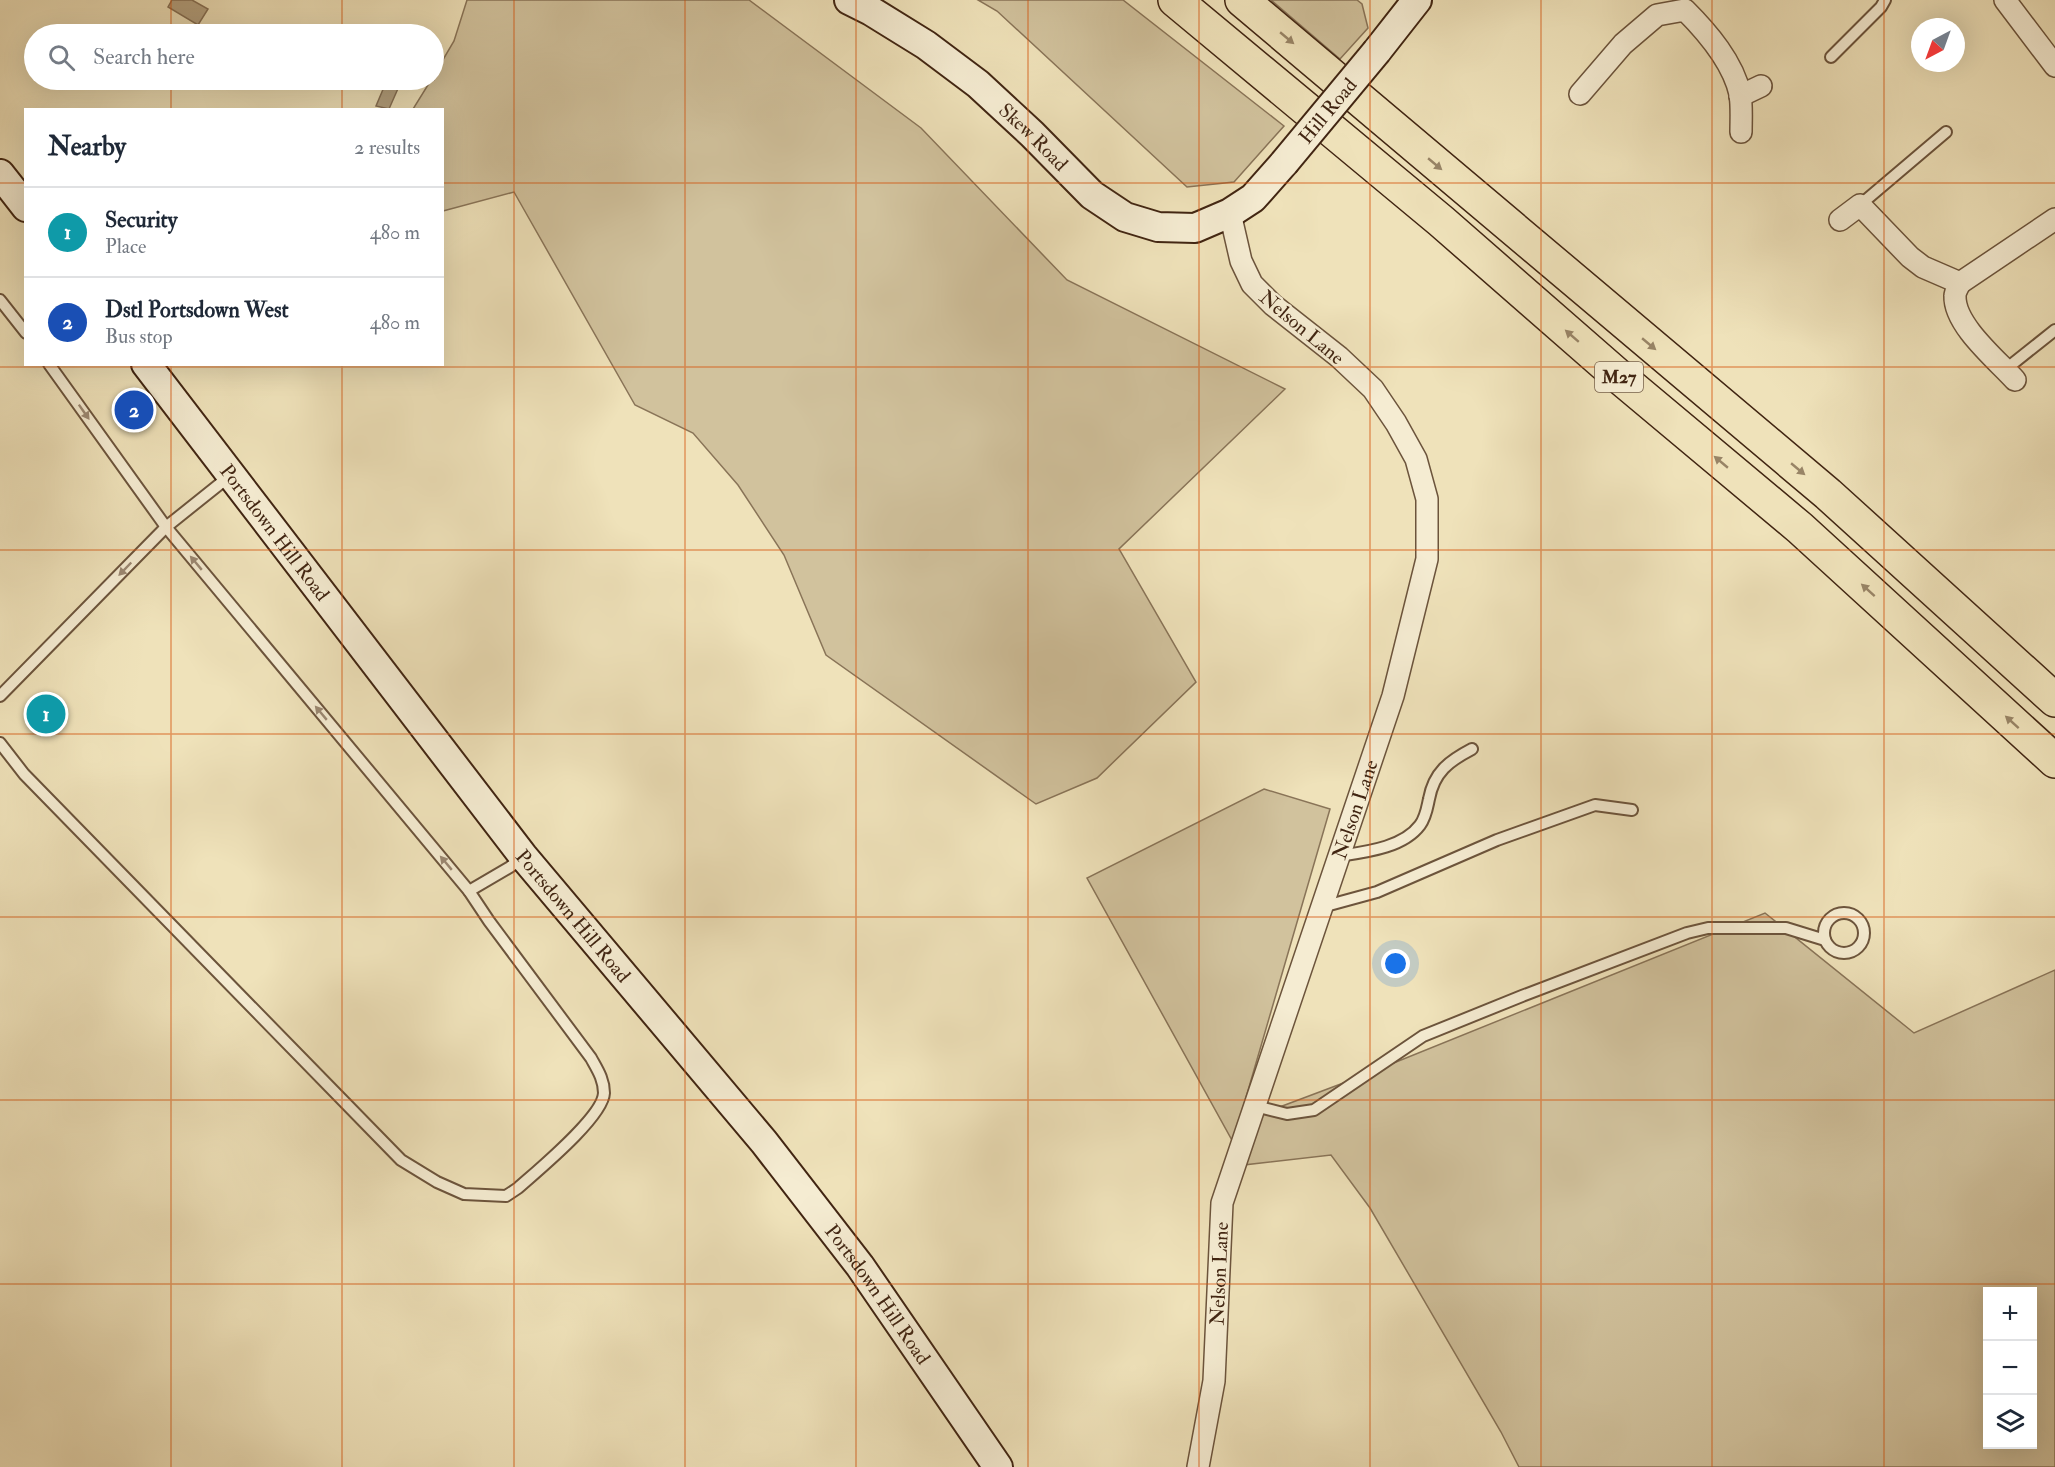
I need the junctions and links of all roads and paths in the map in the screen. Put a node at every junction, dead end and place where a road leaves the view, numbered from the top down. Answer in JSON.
{"nodes":[{"id":1,"x":849,"y":0,"type":"edge"},
{"id":2,"x":1175,"y":0,"type":"edge"},
{"id":3,"x":1242,"y":0,"type":"edge"},
{"id":4,"x":1418,"y":0,"type":"edge"},
{"id":5,"x":1886,"y":0,"type":"edge"},
{"id":6,"x":2005,"y":0,"type":"edge"},
{"id":7,"x":1654,"y":7,"type":"edge"},
{"id":8,"x":1831,"y":57,"type":"dead end"},
{"id":9,"x":2055,"y":66,"type":"edge"},
{"id":10,"x":1761,"y":86,"type":"dead end"},
{"id":11,"x":1580,"y":94,"type":"dead end"},
{"id":12,"x":1740,"y":96,"type":"junction"},
{"id":13,"x":1741,"y":132,"type":"dead end"},
{"id":14,"x":1946,"y":132,"type":"dead end"},
{"id":15,"x":0,"y":174,"type":"edge"},
{"id":16,"x":24,"y":204,"type":"edge"},
{"id":17,"x":1860,"y":205,"type":"junction"},
{"id":18,"x":1230,"y":213,"type":"junction"},
{"id":19,"x":2055,"y":219,"type":"edge"},
{"id":20,"x":1840,"y":220,"type":"dead end"},
{"id":21,"x":1960,"y":283,"type":"junction"},
{"id":22,"x":0,"y":300,"type":"edge"},
{"id":23,"x":24,"y":330,"type":"edge"},
{"id":24,"x":2055,"y":330,"type":"edge"},
{"id":25,"x":50,"y":366,"type":"edge"},
{"id":26,"x":148,"y":366,"type":"edge"},
{"id":27,"x":2010,"y":375,"type":"joint"},
{"id":28,"x":231,"y":475,"type":"junction"},
{"id":29,"x":166,"y":527,"type":"junction"},
{"id":30,"x":0,"y":696,"type":"edge"},
{"id":31,"x":2055,"y":700,"type":"edge"},
{"id":32,"x":0,"y":743,"type":"edge"},
{"id":33,"x":1472,"y":749,"type":"dead end"},
{"id":34,"x":2055,"y":761,"type":"edge"},
{"id":35,"x":1632,"y":810,"type":"dead end"},
{"id":36,"x":523,"y":856,"type":"junction"},
{"id":37,"x":1339,"y":856,"type":"junction"},
{"id":38,"x":469,"y":891,"type":"junction"},
{"id":39,"x":1322,"y":907,"type":"junction"},
{"id":40,"x":1825,"y":940,"type":"dead end"},
{"id":41,"x":1255,"y":1106,"type":"junction"},
{"id":42,"x":998,"y":1467,"type":"edge"},
{"id":43,"x":1198,"y":1467,"type":"edge"}],
"edges":[{"from":1,"to":18,"type":"street","name":"Skew Road"},
{"from":34,"to":2,"type":"highway","number":"M27","one_way":true},
{"from":3,"to":31,"type":"highway","number":"M27","one_way":true},
{"from":4,"to":18,"type":"street","name":"Hill Road","bridge":true},
{"from":5,"to":8,"type":"lane"},
{"from":6,"to":9,"type":"street"},
{"from":7,"to":11,"type":"street"},
{"from":7,"to":12,"type":"street"},
{"from":10,"to":12,"type":"street"},
{"from":12,"to":13,"type":"street"},
{"from":14,"to":17,"type":"lane"},
{"from":15,"to":16,"type":"street"},
{"from":17,"to":20,"type":"street"},
{"from":17,"to":21,"type":"street"},
{"from":18,"to":37,"type":"street","name":"Nelson Lane"},
{"from":19,"to":21,"type":"street"},
{"from":21,"to":27,"type":"street"},
{"from":22,"to":23,"type":"lane"},
{"from":24,"to":27,"type":"lane"},
{"from":25,"to":29,"type":"lane","one_way":true},
{"from":26,"to":28,"type":"street","name":"Portsdown Hill Road"},
{"from":28,"to":29,"type":"lane"},
{"from":28,"to":36,"type":"street","name":"Portsdown Hill Road"},
{"from":29,"to":30,"type":"lane","one_way":true},
{"from":38,"to":29,"type":"lane","one_way":true},
{"from":32,"to":38,"type":"lane"},
{"from":33,"to":37,"type":"lane"},
{"from":35,"to":39,"type":"lane"},
{"from":36,"to":38,"type":"lane"},
{"from":36,"to":42,"type":"street","name":"Portsdown Hill Road"},
{"from":37,"to":39,"type":"street","name":"Nelson Lane"},
{"from":39,"to":41,"type":"street","name":"Nelson Lane"},
{"from":40,"to":41,"type":"lane"},
{"from":41,"to":43,"type":"street","name":"Nelson Lane"}]}
